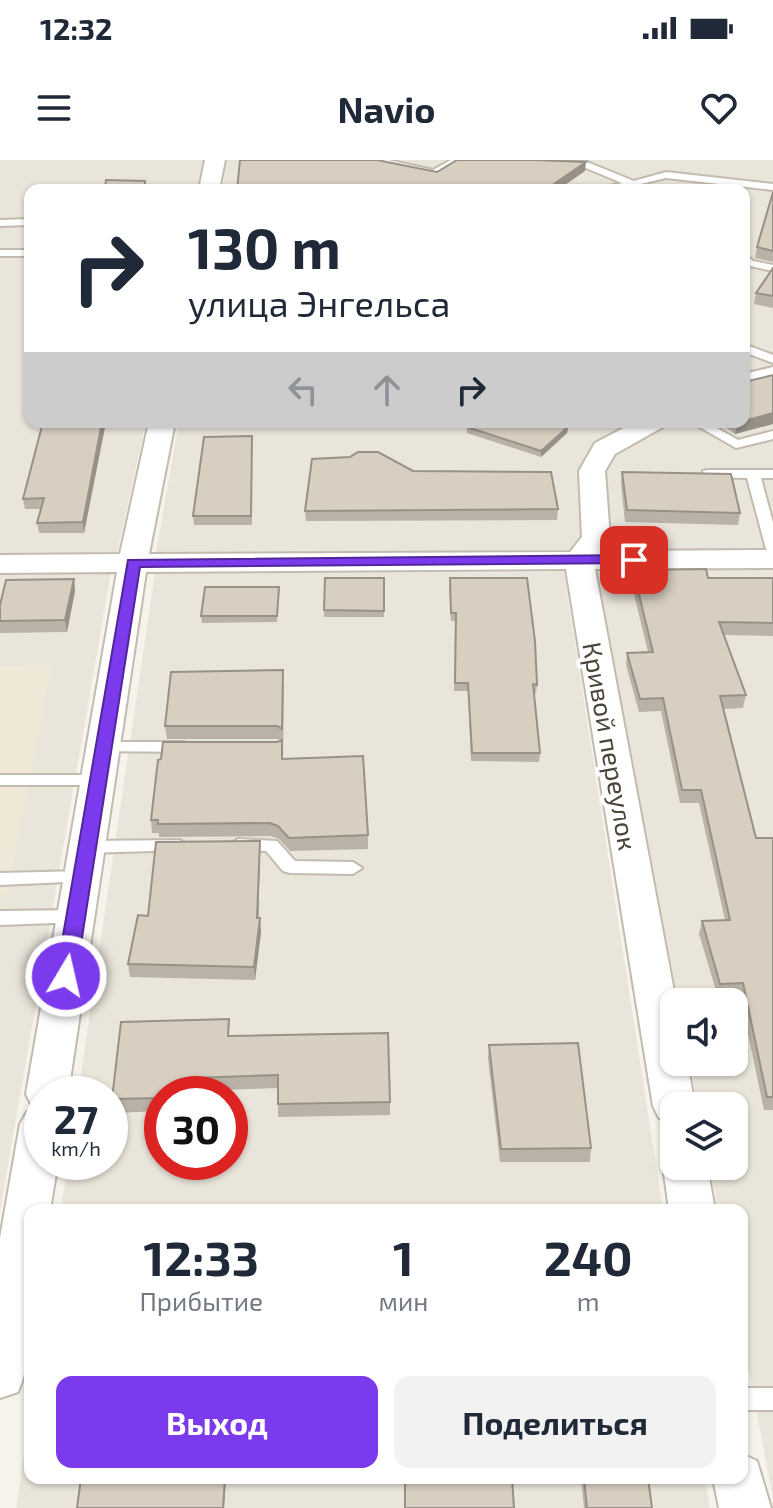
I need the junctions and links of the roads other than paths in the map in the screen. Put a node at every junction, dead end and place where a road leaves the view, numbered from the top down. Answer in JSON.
{"nodes":[{"id":1,"x":215,"y":160,"type":"edge"},
{"id":2,"x":375,"y":160,"type":"edge"},
{"id":3,"x":458,"y":160,"type":"edge"},
{"id":4,"x":519,"y":160,"type":"edge"},
{"id":5,"x":210,"y":184,"type":"edge"},
{"id":6,"x":630,"y":184,"type":"edge"},
{"id":7,"x":644,"y":184,"type":"edge"},
{"id":8,"x":746,"y":184,"type":"edge"},
{"id":9,"x":750,"y":184,"type":"edge"},
{"id":10,"x":773,"y":187,"type":"edge"},
{"id":11,"x":24,"y":222,"type":"edge"},
{"id":12,"x":0,"y":223,"type":"edge"},
{"id":13,"x":0,"y":253,"type":"edge"},
{"id":14,"x":24,"y":253,"type":"edge"},
{"id":15,"x":750,"y":263,"type":"edge"},
{"id":16,"x":773,"y":268,"type":"edge"},
{"id":17,"x":750,"y":350,"type":"edge"},
{"id":18,"x":773,"y":359,"type":"edge"},
{"id":19,"x":773,"y":371,"type":"edge"},
{"id":20,"x":750,"y":377,"type":"edge"},
{"id":21,"x":161,"y":428,"type":"edge"},
{"id":22,"x":643,"y":428,"type":"edge"},
{"id":23,"x":708,"y":428,"type":"edge"},
{"id":24,"x":773,"y":435,"type":"edge"},
{"id":25,"x":693,"y":474,"type":"edge"},
{"id":26,"x":753,"y":474,"type":"junction"},
{"id":27,"x":773,"y":474,"type":"edge"},
{"id":28,"x":773,"y":549,"type":"edge"},
{"id":29,"x":773,"y":559,"type":"edge"},
{"id":30,"x":579,"y":560,"type":"junction"},
{"id":31,"x":133,"y":563,"type":"junction"},
{"id":32,"x":0,"y":564,"type":"edge"},
{"id":33,"x":198,"y":747,"type":"edge"},
{"id":34,"x":100,"y":764,"type":"junction"},
{"id":35,"x":0,"y":780,"type":"edge"},
{"id":36,"x":194,"y":846,"type":"edge"},
{"id":37,"x":225,"y":846,"type":"edge"},
{"id":38,"x":84,"y":862,"type":"junction"},
{"id":39,"x":353,"y":868,"type":"dead end"},
{"id":40,"x":0,"y":879,"type":"edge"},
{"id":41,"x":75,"y":917,"type":"junction"},
{"id":42,"x":0,"y":918,"type":"edge"},
{"id":43,"x":50,"y":1076,"type":"edge"},
{"id":44,"x":672,"y":1092,"type":"edge"},
{"id":45,"x":35,"y":1180,"type":"edge"},
{"id":46,"x":687,"y":1180,"type":"edge"},
{"id":47,"x":31,"y":1204,"type":"edge"},
{"id":48,"x":691,"y":1204,"type":"edge"},
{"id":49,"x":24,"y":1249,"type":"edge"},
{"id":50,"x":4,"y":1326,"type":"edge"},
{"id":51,"x":0,"y":1376,"type":"edge"},
{"id":52,"x":748,"y":1399,"type":"edge"},
{"id":53,"x":773,"y":1399,"type":"edge"},
{"id":54,"x":740,"y":1484,"type":"edge"},
{"id":55,"x":745,"y":1508,"type":"edge"}],
"edges":[{"from":1,"to":5,"type":"street"},
{"from":2,"to":3,"type":"lane"},
{"from":4,"to":6,"type":"lane"},
{"from":7,"to":8,"type":"lane"},
{"from":9,"to":10,"type":"lane"},
{"from":11,"to":12,"type":"lane"},
{"from":13,"to":14,"type":"lane"},
{"from":15,"to":16,"type":"lane"},
{"from":17,"to":18,"type":"lane"},
{"from":19,"to":20,"type":"lane"},
{"from":21,"to":31,"type":"street"},
{"from":22,"to":30,"type":"street"},
{"from":23,"to":24,"type":"lane"},
{"from":25,"to":26,"type":"lane"},
{"from":26,"to":27,"type":"lane"},
{"from":26,"to":28,"type":"lane"},
{"from":29,"to":30,"type":"street"},
{"from":30,"to":31,"type":"street"},
{"from":30,"to":44,"type":"street","name":"Кривой переулок"},
{"from":31,"to":32,"type":"street"},
{"from":31,"to":34,"type":"street"},
{"from":33,"to":34,"type":"lane"},
{"from":34,"to":35,"type":"lane"},
{"from":34,"to":38,"type":"street"},
{"from":36,"to":38,"type":"lane"},
{"from":37,"to":39,"type":"lane"},
{"from":38,"to":40,"type":"lane"},
{"from":38,"to":41,"type":"street"},
{"from":41,"to":42,"type":"lane"},
{"from":41,"to":43,"type":"street"},
{"from":45,"to":47,"type":"street"},
{"from":46,"to":48,"type":"street"},
{"from":49,"to":50,"type":"street"},
{"from":50,"to":51,"type":"street"},
{"from":52,"to":53,"type":"lane"},
{"from":54,"to":55,"type":"street"}]}
